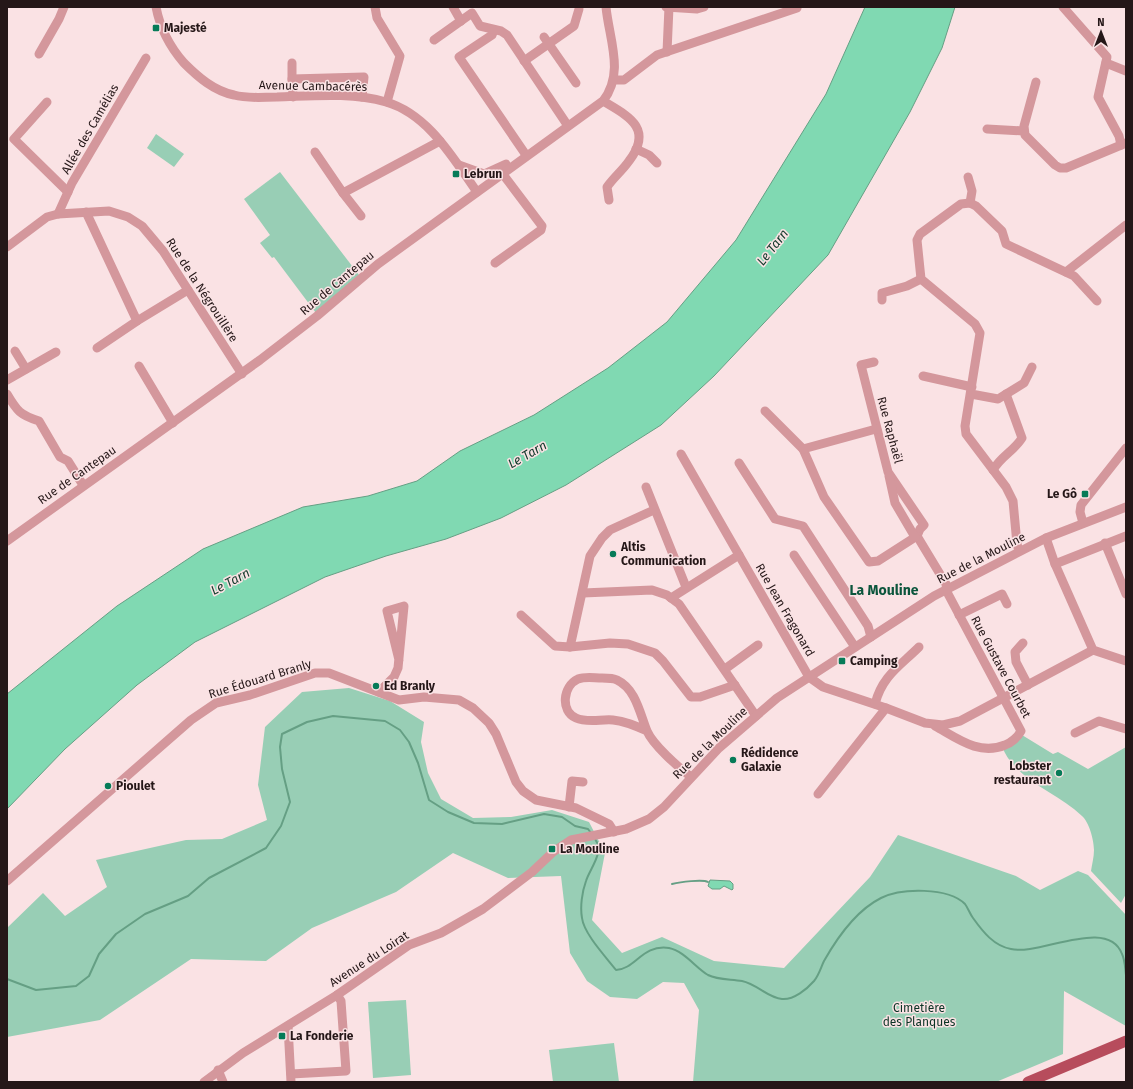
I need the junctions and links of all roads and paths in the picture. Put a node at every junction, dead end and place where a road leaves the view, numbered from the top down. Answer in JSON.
{"nodes":[{"id":1,"x":64,"y":7,"type":"edge"},
{"id":2,"x":156,"y":7,"type":"edge"},
{"id":3,"x":375,"y":7,"type":"edge"},
{"id":4,"x":453,"y":7,"type":"edge"},
{"id":5,"x":606,"y":7,"type":"edge"},
{"id":6,"x":667,"y":7,"type":"edge"},
{"id":7,"x":704,"y":7,"type":"edge"},
{"id":8,"x":1063,"y":7,"type":"edge"},
{"id":9,"x":797,"y":8,"type":"dead end"},
{"id":10,"x":579,"y":9,"type":"dead end"},
{"id":11,"x":475,"y":10,"type":"edge"},
{"id":12,"x":461,"y":21,"type":"junction"},
{"id":13,"x":494,"y":30,"type":"junction"},
{"id":14,"x":434,"y":40,"type":"dead end"},
{"id":15,"x":547,"y":40,"type":"junction"},
{"id":16,"x":667,"y":52,"type":"junction"},
{"id":17,"x":39,"y":54,"type":"dead end"},
{"id":18,"x":146,"y":58,"type":"dead end"},
{"id":19,"x":524,"y":61,"type":"junction"},
{"id":20,"x":292,"y":63,"type":"dead end"},
{"id":21,"x":1106,"y":63,"type":"junction"},
{"id":22,"x":1126,"y":71,"type":"edge"},
{"id":23,"x":292,"y":79,"type":"junction"},
{"id":24,"x":614,"y":80,"type":"junction"},
{"id":25,"x":1036,"y":82,"type":"dead end"},
{"id":26,"x":576,"y":83,"type":"dead end"},
{"id":27,"x":293,"y":97,"type":"junction"},
{"id":28,"x":362,"y":97,"type":"junction"},
{"id":29,"x":603,"y":101,"type":"junction"},
{"id":30,"x":47,"y":102,"type":"dead end"},
{"id":31,"x":387,"y":102,"type":"junction"},
{"id":32,"x":568,"y":126,"type":"junction"},
{"id":33,"x":987,"y":129,"type":"dead end"},
{"id":34,"x":1024,"y":131,"type":"junction"},
{"id":35,"x":440,"y":141,"type":"junction"},
{"id":36,"x":1123,"y":144,"type":"edge"},
{"id":37,"x":636,"y":149,"type":"junction"},
{"id":38,"x":315,"y":152,"type":"dead end"},
{"id":39,"x":526,"y":156,"type":"junction"},
{"id":40,"x":657,"y":163,"type":"dead end"},
{"id":41,"x":458,"y":165,"type":"junction"},
{"id":42,"x":502,"y":173,"type":"junction"},
{"id":43,"x":968,"y":177,"type":"dead end"},
{"id":44,"x":68,"y":192,"type":"junction"},
{"id":45,"x":477,"y":192,"type":"junction"},
{"id":46,"x":343,"y":193,"type":"junction"},
{"id":47,"x":609,"y":200,"type":"dead end"},
{"id":48,"x":970,"y":203,"type":"junction"},
{"id":49,"x":86,"y":212,"type":"junction"},
{"id":50,"x":58,"y":214,"type":"junction"},
{"id":51,"x":361,"y":216,"type":"dead end"},
{"id":52,"x":1126,"y":225,"type":"edge"},
{"id":53,"x":7,"y":247,"type":"edge"},
{"id":54,"x":495,"y":263,"type":"dead end"},
{"id":55,"x":1066,"y":272,"type":"junction"},
{"id":56,"x":921,"y":279,"type":"junction"},
{"id":57,"x":188,"y":290,"type":"junction"},
{"id":58,"x":882,"y":300,"type":"dead end"},
{"id":59,"x":1097,"y":301,"type":"dead end"},
{"id":60,"x":137,"y":321,"type":"junction"},
{"id":61,"x":96,"y":348,"type":"dead end"},
{"id":62,"x":15,"y":351,"type":"dead end"},
{"id":63,"x":56,"y":352,"type":"dead end"},
{"id":64,"x":874,"y":362,"type":"dead end"},
{"id":65,"x":139,"y":366,"type":"dead end"},
{"id":66,"x":1032,"y":367,"type":"dead end"},
{"id":67,"x":26,"y":369,"type":"junction"},
{"id":68,"x":242,"y":374,"type":"junction"},
{"id":69,"x":923,"y":376,"type":"dead end"},
{"id":70,"x":7,"y":380,"type":"edge"},
{"id":71,"x":971,"y":391,"type":"junction"},
{"id":72,"x":7,"y":394,"type":"edge"},
{"id":73,"x":1006,"y":394,"type":"junction"},
{"id":74,"x":765,"y":411,"type":"dead end"},
{"id":75,"x":174,"y":423,"type":"junction"},
{"id":76,"x":876,"y":429,"type":"junction"},
{"id":77,"x":1126,"y":448,"type":"edge"},
{"id":78,"x":803,"y":449,"type":"junction"},
{"id":79,"x":681,"y":454,"type":"dead end"},
{"id":80,"x":739,"y":463,"type":"dead end"},
{"id":81,"x":993,"y":470,"type":"junction"},
{"id":82,"x":888,"y":472,"type":"junction"},
{"id":83,"x":83,"y":485,"type":"junction"},
{"id":84,"x":646,"y":487,"type":"dead end"},
{"id":85,"x":1126,"y":507,"type":"edge"},
{"id":86,"x":654,"y":510,"type":"junction"},
{"id":87,"x":1083,"y":523,"type":"junction"},
{"id":88,"x":1126,"y":536,"type":"edge"},
{"id":89,"x":916,"y":537,"type":"junction"},
{"id":90,"x":1046,"y":538,"type":"junction"},
{"id":91,"x":7,"y":541,"type":"edge"},
{"id":92,"x":1105,"y":543,"type":"junction"},
{"id":93,"x":1019,"y":551,"type":"junction"},
{"id":94,"x":740,"y":555,"type":"junction"},
{"id":95,"x":794,"y":555,"type":"dead end"},
{"id":96,"x":1055,"y":564,"type":"junction"},
{"id":97,"x":686,"y":587,"type":"junction"},
{"id":98,"x":947,"y":588,"type":"junction"},
{"id":99,"x":583,"y":593,"type":"junction"},
{"id":100,"x":1126,"y":594,"type":"edge"},
{"id":101,"x":671,"y":598,"type":"junction"},
{"id":102,"x":1007,"y":604,"type":"dead end"},
{"id":103,"x":521,"y":615,"type":"dead end"},
{"id":104,"x":959,"y":615,"type":"junction"},
{"id":105,"x":871,"y":637,"type":"junction"},
{"id":106,"x":1023,"y":643,"type":"dead end"},
{"id":107,"x":758,"y":645,"type":"dead end"},
{"id":108,"x":570,"y":647,"type":"junction"},
{"id":109,"x":855,"y":647,"type":"junction"},
{"id":110,"x":919,"y":647,"type":"dead end"},
{"id":111,"x":1092,"y":650,"type":"junction"},
{"id":112,"x":399,"y":660,"type":"junction"},
{"id":113,"x":1126,"y":661,"type":"edge"},
{"id":114,"x":725,"y":669,"type":"junction"},
{"id":115,"x":809,"y":677,"type":"junction"},
{"id":116,"x":735,"y":685,"type":"junction"},
{"id":117,"x":1028,"y":685,"type":"junction"},
{"id":118,"x":379,"y":692,"type":"junction"},
{"id":119,"x":1004,"y":698,"type":"junction"},
{"id":120,"x":875,"y":704,"type":"junction"},
{"id":121,"x":886,"y":708,"type":"junction"},
{"id":122,"x":756,"y":716,"type":"junction"},
{"id":123,"x":932,"y":724,"type":"junction"},
{"id":124,"x":1126,"y":729,"type":"edge"},
{"id":125,"x":647,"y":731,"type":"junction"},
{"id":126,"x":1075,"y":733,"type":"dead end"},
{"id":127,"x":691,"y":776,"type":"junction"},
{"id":128,"x":583,"y":782,"type":"dead end"},
{"id":129,"x":818,"y":794,"type":"dead end"},
{"id":130,"x":569,"y":807,"type":"junction"},
{"id":131,"x":614,"y":832,"type":"junction"},
{"id":132,"x":571,"y":840,"type":"joint"},
{"id":133,"x":7,"y":882,"type":"edge"},
{"id":134,"x":337,"y":995,"type":"junction"},
{"id":135,"x":288,"y":1026,"type":"junction"},
{"id":136,"x":1126,"y":1041,"type":"edge"},
{"id":137,"x":218,"y":1070,"type":"junction"},
{"id":138,"x":291,"y":1078,"type":"edge"},
{"id":139,"x":204,"y":1082,"type":"edge"},
{"id":140,"x":223,"y":1082,"type":"edge"},
{"id":141,"x":1028,"y":1082,"type":"edge"}],
"edges":[{"from":1,"to":17,"type":"street"},
{"from":2,"to":27,"type":"street","name":"Avenue Cambacérès"},
{"from":3,"to":31,"type":"street"},
{"from":4,"to":12,"type":"street"},
{"from":5,"to":24,"type":"street","name":"Rue de Cantepau"},
{"from":6,"to":7,"type":"street"},
{"from":6,"to":16,"type":"street"},
{"from":8,"to":21,"type":"street"},
{"from":9,"to":16,"type":"street"},
{"from":10,"to":15,"type":"street"},
{"from":11,"to":12,"type":"street"},
{"from":11,"to":13,"type":"street"},
{"from":12,"to":14,"type":"street"},
{"from":13,"to":19,"type":"street"},
{"from":13,"to":39,"type":"street"},
{"from":15,"to":19,"type":"street"},
{"from":15,"to":26,"type":"street"},
{"from":16,"to":24,"type":"street"},
{"from":18,"to":44,"type":"street","name":"Allée des Camélias"},
{"from":19,"to":32,"type":"street"},
{"from":20,"to":23,"type":"street"},
{"from":21,"to":22,"type":"street"},
{"from":21,"to":36,"type":"street"},
{"from":23,"to":27,"type":"street"},
{"from":23,"to":28,"type":"street"},
{"from":24,"to":29,"type":"street","name":"Rue de Cantepau"},
{"from":25,"to":34,"type":"street"},
{"from":27,"to":28,"type":"street","name":"Avenue Cambacérès"},
{"from":28,"to":31,"type":"street","name":"Avenue Cambacérès"},
{"from":29,"to":32,"type":"street","name":"Rue de Cantepau"},
{"from":29,"to":37,"type":"street"},
{"from":30,"to":44,"type":"street"},
{"from":31,"to":35,"type":"street","name":"Avenue Cambacérès"},
{"from":32,"to":39,"type":"street","name":"Rue de Cantepau"},
{"from":33,"to":34,"type":"street"},
{"from":34,"to":36,"type":"street"},
{"from":35,"to":41,"type":"street","name":"Avenue Cambacérès"},
{"from":35,"to":46,"type":"street"},
{"from":37,"to":40,"type":"street"},
{"from":37,"to":47,"type":"street"},
{"from":38,"to":46,"type":"street"},
{"from":39,"to":41,"type":"street"},
{"from":39,"to":42,"type":"street","name":"Rue de Cantepau"},
{"from":41,"to":45,"type":"street","name":"Avenue Cambacérès"},
{"from":42,"to":45,"type":"street","name":"Rue de Cantepau"},
{"from":42,"to":54,"type":"street"},
{"from":43,"to":48,"type":"street"},
{"from":44,"to":50,"type":"street","name":"Allée des Camélias"},
{"from":45,"to":68,"type":"street","name":"Rue de Cantepau"},
{"from":46,"to":51,"type":"street"},
{"from":48,"to":55,"type":"street"},
{"from":48,"to":56,"type":"street"},
{"from":49,"to":50,"type":"street","name":"Rue de la Négrouillère"},
{"from":49,"to":57,"type":"street","name":"Rue de la Négrouillère"},
{"from":49,"to":60,"type":"street"},
{"from":50,"to":53,"type":"street","name":"Rue de la Négrouillère"},
{"from":52,"to":55,"type":"street"},
{"from":55,"to":59,"type":"street"},
{"from":56,"to":58,"type":"street"},
{"from":56,"to":71,"type":"street"},
{"from":57,"to":60,"type":"street"},
{"from":57,"to":68,"type":"street","name":"Rue de la Négrouillère"},
{"from":60,"to":61,"type":"street"},
{"from":62,"to":67,"type":"street"},
{"from":63,"to":67,"type":"street"},
{"from":64,"to":76,"type":"street","name":"Rue Raphaël"},
{"from":65,"to":75,"type":"street"},
{"from":66,"to":73,"type":"street"},
{"from":67,"to":70,"type":"street"},
{"from":68,"to":75,"type":"street","name":"Rue de Cantepau"},
{"from":69,"to":71,"type":"street"},
{"from":71,"to":73,"type":"street"},
{"from":71,"to":81,"type":"street"},
{"from":72,"to":83,"type":"street"},
{"from":73,"to":81,"type":"street"},
{"from":74,"to":78,"type":"street"},
{"from":75,"to":83,"type":"street","name":"Rue de Cantepau"},
{"from":76,"to":78,"type":"street"},
{"from":76,"to":82,"type":"street","name":"Rue Raphaël"},
{"from":77,"to":87,"type":"street"},
{"from":78,"to":89,"type":"street"},
{"from":79,"to":94,"type":"street","name":"Rue Jean Fragonard"},
{"from":80,"to":105,"type":"street"},
{"from":81,"to":93,"type":"street"},
{"from":82,"to":89,"type":"street"},
{"from":82,"to":89,"type":"street","name":"Rue Raphaël"},
{"from":83,"to":91,"type":"street","name":"Rue de Cantepau"},
{"from":84,"to":86,"type":"street"},
{"from":85,"to":87,"type":"street","name":"Rue de la Mouline"},
{"from":86,"to":97,"type":"street"},
{"from":86,"to":99,"type":"street"},
{"from":87,"to":90,"type":"street","name":"Rue de la Mouline"},
{"from":88,"to":92,"type":"street"},
{"from":89,"to":98,"type":"street"},
{"from":90,"to":93,"type":"street","name":"Rue de la Mouline"},
{"from":90,"to":96,"type":"street"},
{"from":92,"to":96,"type":"street"},
{"from":92,"to":100,"type":"street"},
{"from":93,"to":98,"type":"street","name":"Rue de la Mouline"},
{"from":94,"to":97,"type":"street"},
{"from":94,"to":115,"type":"street","name":"Rue Jean Fragonard"},
{"from":95,"to":109,"type":"street"},
{"from":96,"to":111,"type":"street"},
{"from":97,"to":101,"type":"street"},
{"from":98,"to":104,"type":"street","name":"Rue Gustave Courbet"},
{"from":98,"to":105,"type":"street","name":"Rue de la Mouline"},
{"from":99,"to":101,"type":"street"},
{"from":99,"to":108,"type":"street"},
{"from":101,"to":114,"type":"street"},
{"from":102,"to":104,"type":"street","name":"Rue Gustave Courbet"},
{"from":103,"to":108,"type":"street"},
{"from":104,"to":119,"type":"street","name":"Rue Gustave Courbet"},
{"from":105,"to":109,"type":"street","name":"Rue de la Mouline"},
{"from":106,"to":117,"type":"street"},
{"from":107,"to":114,"type":"street"},
{"from":108,"to":116,"type":"street"},
{"from":109,"to":115,"type":"street","name":"Rue de la Mouline"},
{"from":110,"to":120,"type":"street"},
{"from":111,"to":113,"type":"street"},
{"from":111,"to":117,"type":"street"},
{"from":112,"to":112,"type":"street"},
{"from":112,"to":118,"type":"street"},
{"from":114,"to":116,"type":"street"},
{"from":115,"to":120,"type":"street"},
{"from":115,"to":122,"type":"street","name":"Rue de la Mouline"},
{"from":116,"to":122,"type":"street"},
{"from":117,"to":119,"type":"street"},
{"from":118,"to":130,"type":"street","name":"Rue Édouard Branly"},
{"from":118,"to":133,"type":"street","name":"Rue Édouard Branly"},
{"from":119,"to":123,"type":"street"},
{"from":119,"to":123,"type":"street","name":"Rue Gustave Courbet"},
{"from":120,"to":121,"type":"street"},
{"from":121,"to":123,"type":"street"},
{"from":121,"to":129,"type":"street"},
{"from":122,"to":127,"type":"street","name":"Rue de la Mouline"},
{"from":124,"to":126,"type":"street"},
{"from":125,"to":125,"type":"street"},
{"from":125,"to":127,"type":"street"},
{"from":127,"to":131,"type":"street","name":"Rue de la Mouline"},
{"from":128,"to":130,"type":"street"},
{"from":130,"to":131,"type":"street","name":"Rue Édouard Branly"},
{"from":131,"to":132,"type":"street","name":"Rue de la Mouline"},
{"from":132,"to":134,"type":"street","name":"Avenue du Loirat"},
{"from":134,"to":135,"type":"street","name":"Avenue du Loirat"},
{"from":134,"to":138,"type":"street"},
{"from":135,"to":137,"type":"street","name":"Avenue du Loirat"},
{"from":135,"to":138,"type":"street"},
{"from":136,"to":141,"type":"main road"},
{"from":137,"to":139,"type":"street","name":"Avenue du Loirat"},
{"from":137,"to":140,"type":"street"}]}
